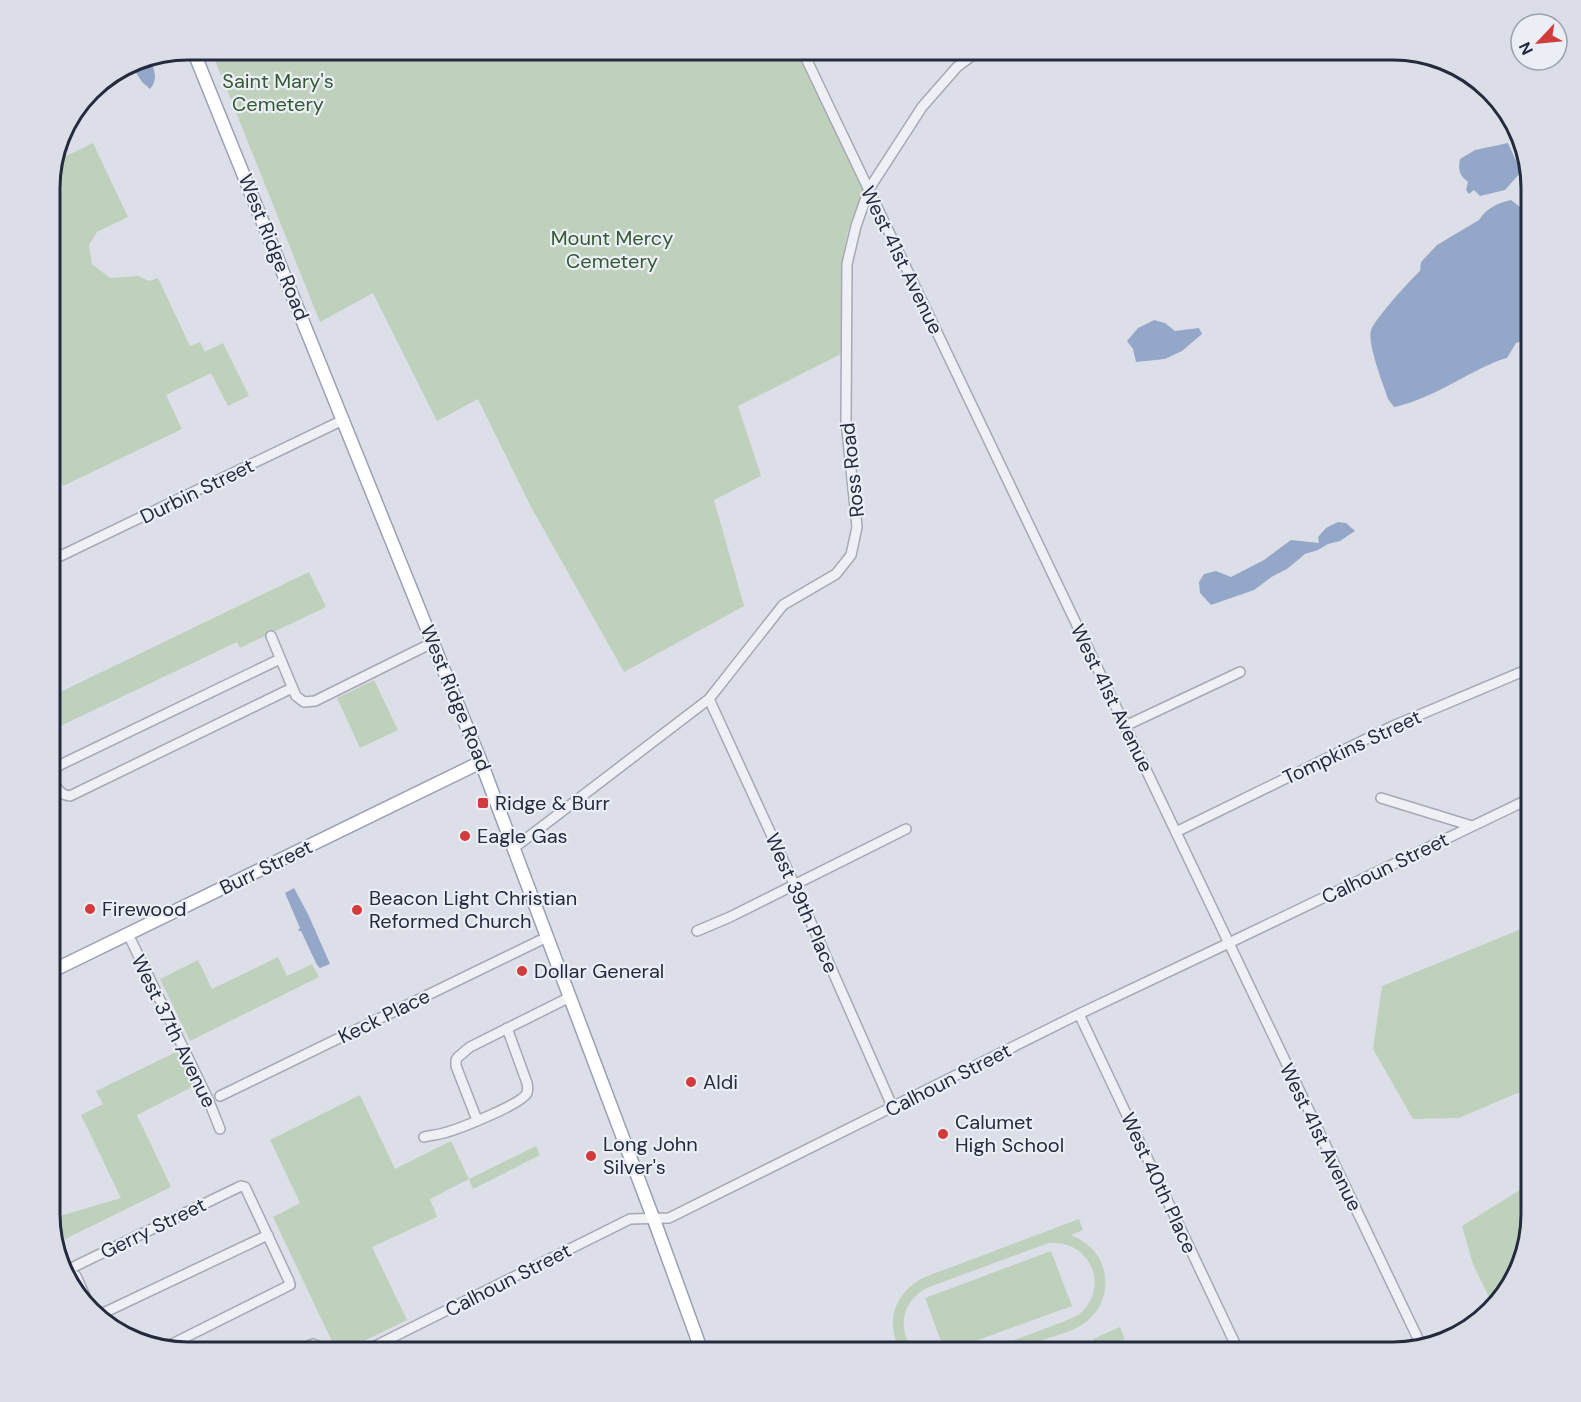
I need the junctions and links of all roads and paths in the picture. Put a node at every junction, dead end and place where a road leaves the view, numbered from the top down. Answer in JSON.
{"nodes":[{"id":1,"x":197,"y":60,"type":"edge"},
{"id":2,"x":807,"y":60,"type":"edge"},
{"id":3,"x":966,"y":60,"type":"edge"},
{"id":4,"x":868,"y":189,"type":"junction"},
{"id":5,"x":343,"y":420,"type":"junction"},
{"id":6,"x":60,"y":556,"type":"edge"},
{"id":7,"x":271,"y":636,"type":"dead end"},
{"id":8,"x":434,"y":642,"type":"junction"},
{"id":9,"x":280,"y":659,"type":"junction"},
{"id":10,"x":1239,"y":672,"type":"dead end"},
{"id":11,"x":1521,"y":672,"type":"edge"},
{"id":12,"x":292,"y":688,"type":"junction"},
{"id":13,"x":709,"y":699,"type":"junction"},
{"id":14,"x":1125,"y":726,"type":"junction"},
{"id":15,"x":481,"y":762,"type":"junction"},
{"id":16,"x":60,"y":765,"type":"edge"},
{"id":17,"x":60,"y":791,"type":"edge"},
{"id":18,"x":1381,"y":798,"type":"dead end"},
{"id":19,"x":1521,"y":803,"type":"edge"},
{"id":20,"x":1472,"y":826,"type":"junction"},
{"id":21,"x":906,"y":829,"type":"dead end"},
{"id":22,"x":1176,"y":832,"type":"junction"},
{"id":23,"x":514,"y":848,"type":"junction"},
{"id":24,"x":794,"y":884,"type":"junction"},
{"id":25,"x":697,"y":931,"type":"dead end"},
{"id":26,"x":128,"y":934,"type":"junction"},
{"id":27,"x":547,"y":937,"type":"junction"},
{"id":28,"x":1229,"y":943,"type":"junction"},
{"id":29,"x":60,"y":967,"type":"edge"},
{"id":30,"x":570,"y":997,"type":"junction"},
{"id":31,"x":1079,"y":1014,"type":"junction"},
{"id":32,"x":507,"y":1028,"type":"junction"},
{"id":33,"x":220,"y":1096,"type":"dead end"},
{"id":34,"x":893,"y":1108,"type":"junction"},
{"id":35,"x":477,"y":1120,"type":"junction"},
{"id":36,"x":220,"y":1129,"type":"dead end"},
{"id":37,"x":424,"y":1137,"type":"dead end"},
{"id":38,"x":653,"y":1218,"type":"junction"},
{"id":39,"x":268,"y":1235,"type":"junction"},
{"id":40,"x":73,"y":1270,"type":"edge"},
{"id":41,"x":106,"y":1312,"type":"edge"},
{"id":42,"x":1419,"y":1340,"type":"edge"},
{"id":43,"x":177,"y":1341,"type":"edge"},
{"id":44,"x":385,"y":1342,"type":"edge"},
{"id":45,"x":698,"y":1342,"type":"edge"},
{"id":46,"x":1234,"y":1342,"type":"edge"}],
"edges":[{"from":1,"to":5,"type":"main road","name":"West Ridge Road"},
{"from":2,"to":4,"type":"street","name":"West 41st Avenue"},
{"from":3,"to":4,"type":"street","name":"Ross Road"},
{"from":4,"to":13,"type":"street","name":"Ross Road"},
{"from":4,"to":14,"type":"street","name":"West 41st Avenue"},
{"from":5,"to":6,"type":"street","name":"Durbin Street"},
{"from":5,"to":8,"type":"main road","name":"West Ridge Road"},
{"from":7,"to":9,"type":"street"},
{"from":8,"to":12,"type":"street"},
{"from":8,"to":15,"type":"main road","name":"West Ridge Road"},
{"from":9,"to":12,"type":"street"},
{"from":9,"to":16,"type":"street"},
{"from":10,"to":14,"type":"street"},
{"from":11,"to":22,"type":"street","name":"Tompkins Street"},
{"from":12,"to":17,"type":"street"},
{"from":13,"to":23,"type":"street","name":"Ross Road"},
{"from":13,"to":24,"type":"street","name":"West 39th Place"},
{"from":14,"to":22,"type":"street","name":"West 41st Avenue"},
{"from":15,"to":23,"type":"main road","name":"West Ridge Road"},
{"from":15,"to":26,"type":"main road","name":"Burr Street"},
{"from":18,"to":20,"type":"street"},
{"from":19,"to":20,"type":"street","name":"Calhoun Street"},
{"from":20,"to":28,"type":"street","name":"Calhoun Street"},
{"from":21,"to":24,"type":"street"},
{"from":22,"to":28,"type":"street","name":"West 41st Avenue"},
{"from":23,"to":27,"type":"main road","name":"West Ridge Road"},
{"from":24,"to":25,"type":"street"},
{"from":24,"to":34,"type":"street","name":"West 39th Place"},
{"from":26,"to":29,"type":"main road","name":"Burr Street"},
{"from":26,"to":36,"type":"street","name":"West 37th Avenue"},
{"from":27,"to":30,"type":"main road","name":"West Ridge Road"},
{"from":27,"to":33,"type":"street","name":"Keck Place"},
{"from":28,"to":31,"type":"street","name":"Calhoun Street"},
{"from":28,"to":42,"type":"street","name":"West 41st Avenue"},
{"from":30,"to":32,"type":"street"},
{"from":30,"to":38,"type":"main road","name":"West Ridge Road"},
{"from":31,"to":34,"type":"street","name":"Calhoun Street"},
{"from":31,"to":46,"type":"street","name":"West 40th Place"},
{"from":32,"to":35,"type":"street"},
{"from":32,"to":35,"type":"street"},
{"from":34,"to":38,"type":"street","name":"Calhoun Street"},
{"from":35,"to":37,"type":"street"},
{"from":38,"to":44,"type":"street","name":"Calhoun Street"},
{"from":38,"to":45,"type":"main road","name":"West Ridge Road"},
{"from":39,"to":40,"type":"street","name":"Gerry Street"},
{"from":39,"to":41,"type":"street"},
{"from":39,"to":43,"type":"street"}]}
